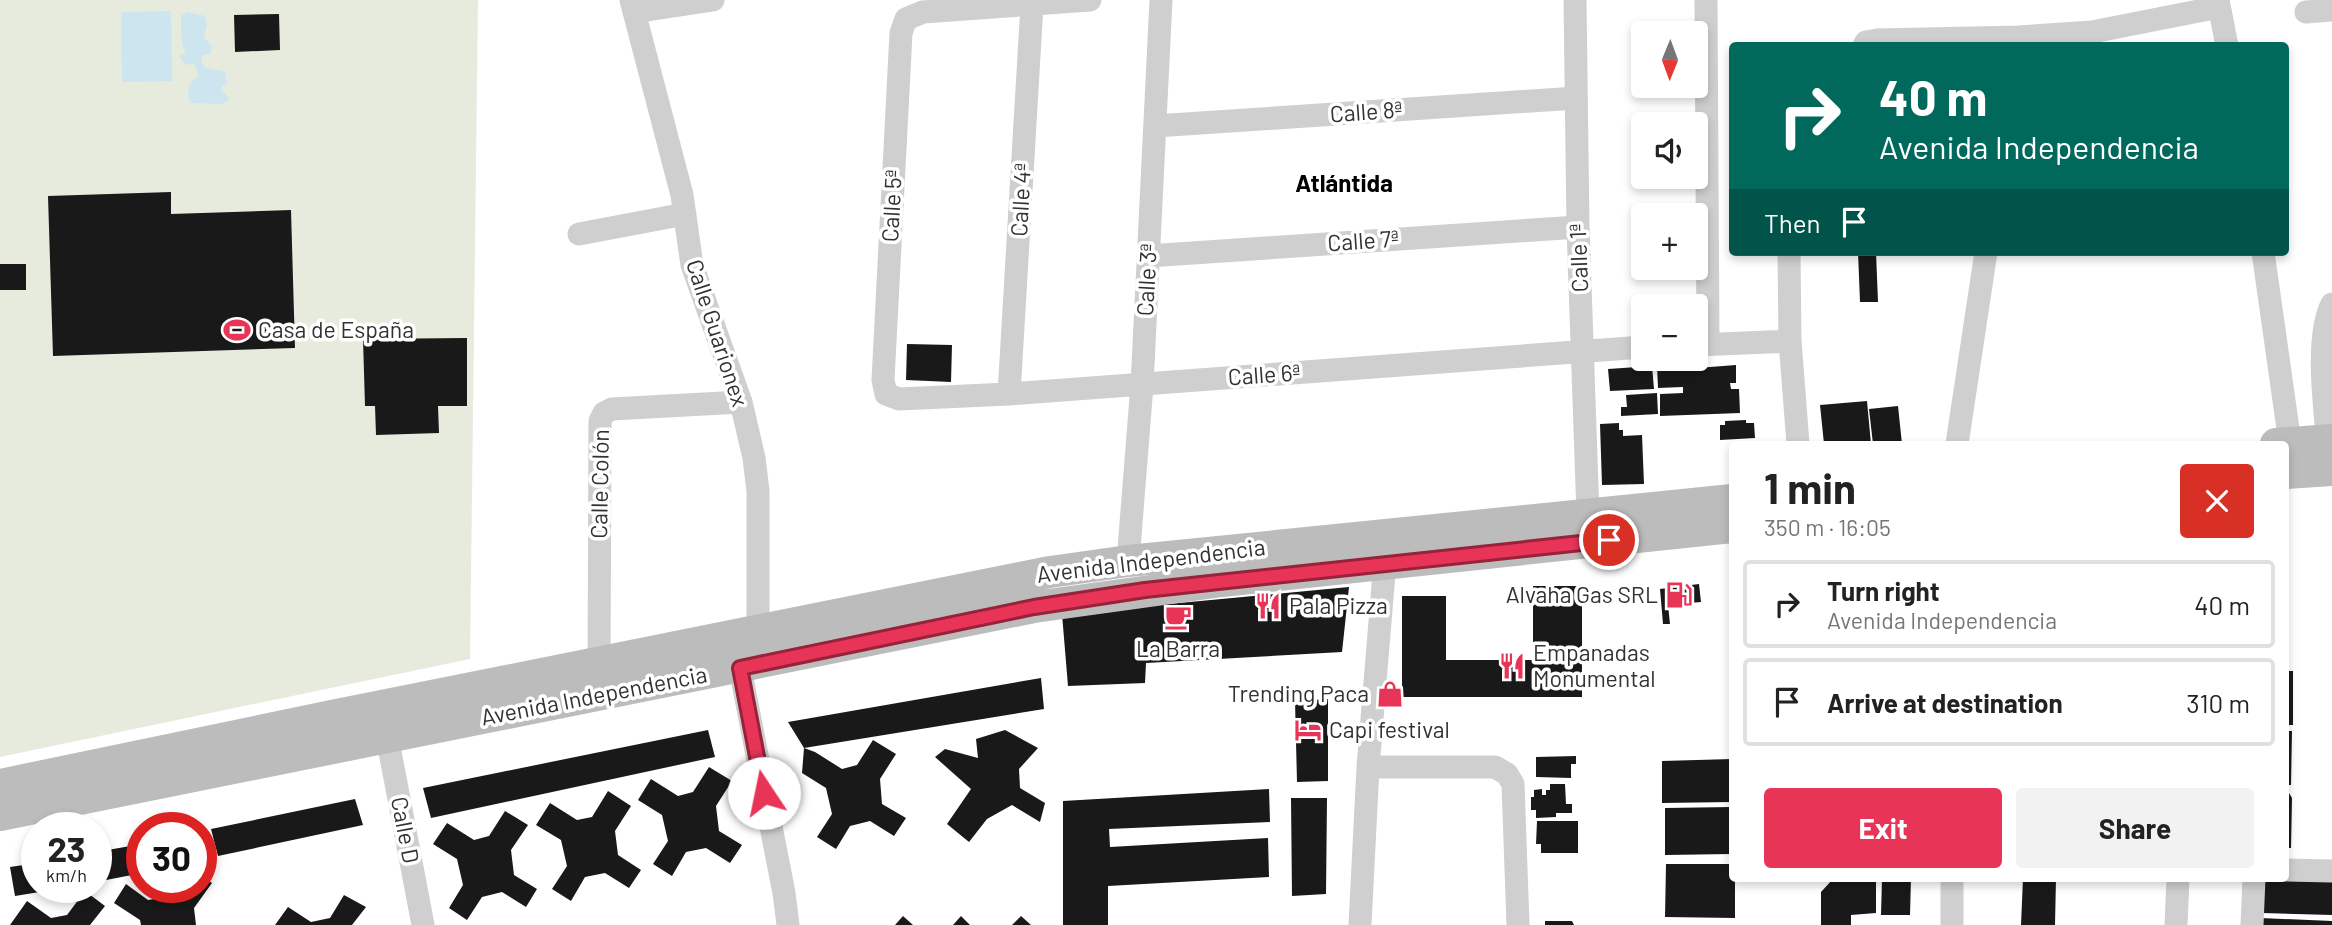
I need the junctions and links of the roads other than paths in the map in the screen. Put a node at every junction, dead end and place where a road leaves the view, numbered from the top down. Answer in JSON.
{"nodes":[{"id":1,"x":713,"y":0,"type":"edge"},
{"id":2,"x":1090,"y":0,"type":"edge"},
{"id":3,"x":1161,"y":0,"type":"edge"},
{"id":4,"x":1575,"y":0,"type":"edge"},
{"id":5,"x":1706,"y":0,"type":"edge"},
{"id":6,"x":2219,"y":3,"type":"edge"},
{"id":7,"x":1032,"y":5,"type":"junction"},
{"id":8,"x":633,"y":6,"type":"edge"},
{"id":9,"x":2332,"y":10,"type":"edge"},
{"id":10,"x":2306,"y":12,"type":"dead end"},
{"id":11,"x":2018,"y":41,"type":"edge"},
{"id":12,"x":1866,"y":42,"type":"edge"},
{"id":13,"x":2226,"y":42,"type":"edge"},
{"id":14,"x":1576,"y":98,"type":"junction"},
{"id":15,"x":1155,"y":126,"type":"junction"},
{"id":16,"x":685,"y":214,"type":"junction"},
{"id":17,"x":1578,"y":226,"type":"junction"},
{"id":18,"x":579,"y":234,"type":"dead end"},
{"id":19,"x":1148,"y":256,"type":"junction"},
{"id":20,"x":1789,"y":256,"type":"edge"},
{"id":21,"x":1985,"y":256,"type":"edge"},
{"id":22,"x":2263,"y":256,"type":"edge"},
{"id":23,"x":1703,"y":294,"type":"edge"},
{"id":24,"x":2332,"y":304,"type":"edge"},
{"id":25,"x":1790,"y":341,"type":"junction"},
{"id":26,"x":1708,"y":345,"type":"edge"},
{"id":27,"x":1631,"y":349,"type":"edge"},
{"id":28,"x":1581,"y":351,"type":"junction"},
{"id":29,"x":1142,"y":385,"type":"junction"},
{"id":30,"x":886,"y":394,"type":"joint"},
{"id":31,"x":1009,"y":394,"type":"junction"},
{"id":32,"x":741,"y":402,"type":"junction"},
{"id":33,"x":1798,"y":441,"type":"edge"},
{"id":34,"x":1957,"y":441,"type":"edge"},
{"id":35,"x":2284,"y":441,"type":"edge"},
{"id":36,"x":2331,"y":455,"type":"edge"},
{"id":37,"x":2289,"y":458,"type":"edge"},
{"id":38,"x":1729,"y":500,"type":"edge"},
{"id":39,"x":1588,"y":515,"type":"junction"},
{"id":40,"x":1729,"y":527,"type":"edge"},
{"id":41,"x":1386,"y":550,"type":"junction"},
{"id":42,"x":1128,"y":561,"type":"junction"},
{"id":43,"x":758,"y":630,"type":"junction"},
{"id":44,"x":740,"y":668,"type":"junction"},
{"id":45,"x":600,"y":678,"type":"junction"},
{"id":46,"x":387,"y":736,"type":"junction"},
{"id":47,"x":1368,"y":767,"type":"junction"},
{"id":48,"x":0,"y":786,"type":"edge"},
{"id":49,"x":0,"y":815,"type":"edge"},
{"id":50,"x":2289,"y":870,"type":"edge"},
{"id":51,"x":2332,"y":871,"type":"edge"},
{"id":52,"x":1952,"y":882,"type":"edge"},
{"id":53,"x":2178,"y":882,"type":"edge"},
{"id":54,"x":2254,"y":882,"type":"edge"},
{"id":55,"x":423,"y":925,"type":"edge"},
{"id":56,"x":788,"y":925,"type":"edge"},
{"id":57,"x":1360,"y":925,"type":"edge"},
{"id":58,"x":1518,"y":925,"type":"edge"},
{"id":59,"x":1952,"y":925,"type":"edge"},
{"id":60,"x":2176,"y":925,"type":"edge"},
{"id":61,"x":2252,"y":925,"type":"edge"}],
"edges":[{"from":1,"to":8,"type":"street"},
{"from":2,"to":7,"type":"street"},
{"from":3,"to":15,"type":"street","name":"Calle 3ª"},
{"from":4,"to":14,"type":"street","name":"Calle 1ª"},
{"from":5,"to":23,"type":"street"},
{"from":6,"to":11,"type":"street"},
{"from":6,"to":13,"type":"street"},
{"from":7,"to":30,"type":"street","name":"Calle 5ª"},
{"from":7,"to":31,"type":"street","name":"Calle 4ª"},
{"from":8,"to":16,"type":"street","name":"Calle Guarionex"},
{"from":9,"to":10,"type":"street"},
{"from":11,"to":12,"type":"street"},
{"from":14,"to":15,"type":"street","name":"Calle 8ª"},
{"from":14,"to":17,"type":"street","name":"Calle 1ª"},
{"from":15,"to":19,"type":"street","name":"Calle 3ª"},
{"from":16,"to":18,"type":"street"},
{"from":16,"to":32,"type":"street","name":"Calle Guarionex"},
{"from":17,"to":19,"type":"street","name":"Calle 7ª"},
{"from":17,"to":28,"type":"street","name":"Calle 1ª"},
{"from":19,"to":29,"type":"street","name":"Calle 3ª"},
{"from":20,"to":25,"type":"street"},
{"from":21,"to":34,"type":"street"},
{"from":22,"to":35,"type":"street"},
{"from":24,"to":36,"type":"street"},
{"from":25,"to":26,"type":"street"},
{"from":25,"to":33,"type":"street"},
{"from":27,"to":28,"type":"street","name":"Calle 6ª"},
{"from":28,"to":29,"type":"street","name":"Calle 6ª"},
{"from":28,"to":39,"type":"street","name":"Calle 1ª"},
{"from":29,"to":31,"type":"street","name":"Calle 6ª"},
{"from":29,"to":42,"type":"street","name":"Calle 3ª"},
{"from":30,"to":31,"type":"street","name":"Calle 6ª"},
{"from":32,"to":43,"type":"street","name":"Calle Guarionex"},
{"from":32,"to":45,"type":"street","name":"Calle Colón"},
{"from":36,"to":37,"type":"main road"},
{"from":38,"to":39,"type":"main road","name":"Avenida Independencia"},
{"from":39,"to":41,"type":"main road","name":"Avenida Independencia"},
{"from":40,"to":41,"type":"main road","name":"Avenida Independencia"},
{"from":41,"to":42,"type":"main road","name":"Avenida Independencia"},
{"from":41,"to":44,"type":"main road","name":"Avenida Independencia"},
{"from":41,"to":47,"type":"street"},
{"from":42,"to":43,"type":"main road","name":"Avenida Independencia"},
{"from":43,"to":45,"type":"main road","name":"Avenida Independencia"},
{"from":44,"to":45,"type":"main road","name":"Avenida Independencia"},
{"from":44,"to":56,"type":"street"},
{"from":45,"to":46,"type":"main road","name":"Avenida Independencia"},
{"from":45,"to":48,"type":"main road","name":"Avenida Independencia"},
{"from":46,"to":49,"type":"main road","name":"Avenida Independencia"},
{"from":46,"to":55,"type":"street","name":"Calle D"},
{"from":47,"to":57,"type":"street"},
{"from":47,"to":58,"type":"street"},
{"from":50,"to":51,"type":"street"},
{"from":52,"to":59,"type":"street"},
{"from":53,"to":60,"type":"street"},
{"from":54,"to":61,"type":"street"}]}
